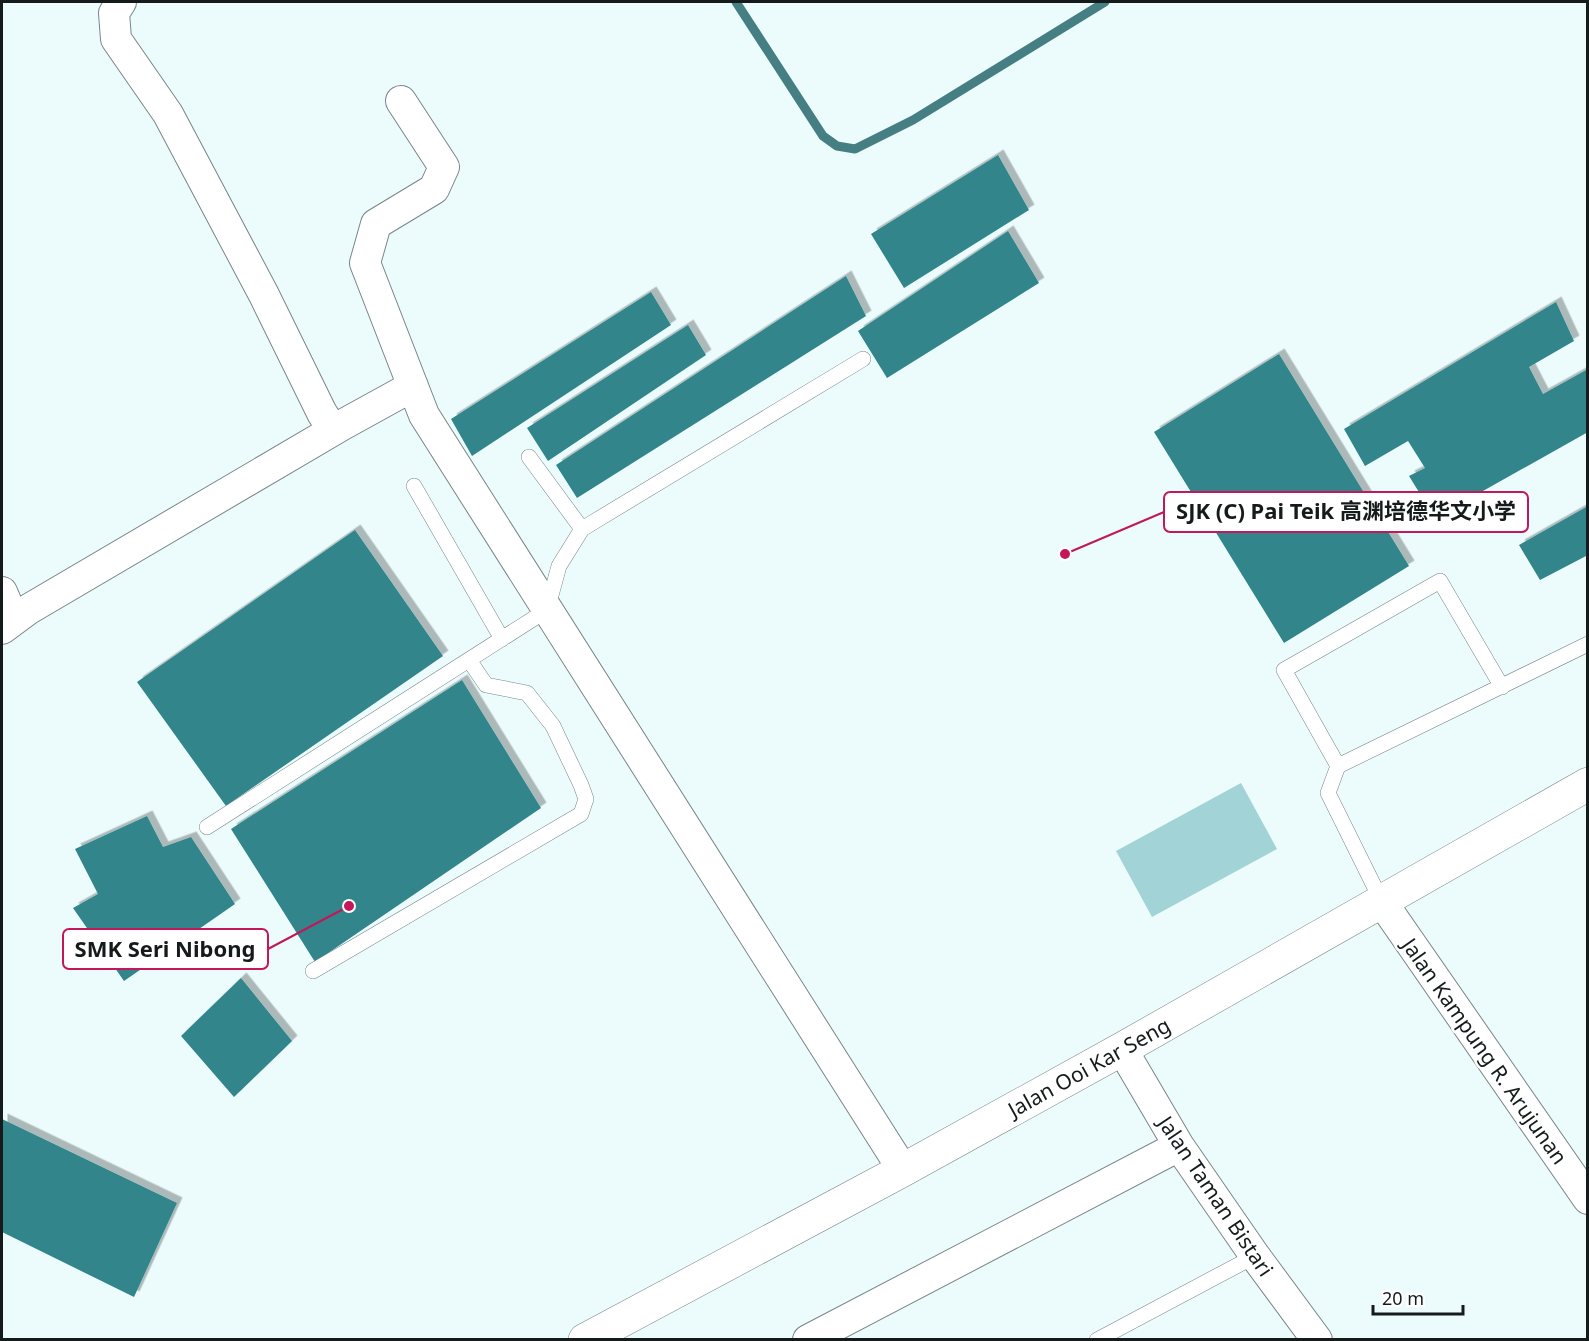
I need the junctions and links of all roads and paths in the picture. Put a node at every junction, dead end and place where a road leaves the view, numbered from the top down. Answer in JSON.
{"nodes":[{"id":1,"x":121,"y":2,"type":"edge"},
{"id":2,"x":401,"y":101,"type":"dead end"},
{"id":3,"x":863,"y":359,"type":"dead end"},
{"id":4,"x":413,"y":386,"type":"junction"},
{"id":5,"x":333,"y":430,"type":"junction"},
{"id":6,"x":529,"y":457,"type":"dead end"},
{"id":7,"x":414,"y":486,"type":"dead end"},
{"id":8,"x":582,"y":529,"type":"junction"},
{"id":9,"x":2,"y":592,"type":"edge"},
{"id":10,"x":547,"y":610,"type":"junction"},
{"id":11,"x":8,"y":625,"type":"edge"},
{"id":12,"x":502,"y":639,"type":"junction"},
{"id":13,"x":1587,"y":644,"type":"edge"},
{"id":14,"x":469,"y":660,"type":"junction"},
{"id":15,"x":1502,"y":687,"type":"junction"},
{"id":16,"x":1338,"y":766,"type":"junction"},
{"id":17,"x":1587,"y":784,"type":"edge"},
{"id":18,"x":207,"y":827,"type":"dead end"},
{"id":19,"x":1382,"y":902,"type":"junction"},
{"id":20,"x":313,"y":971,"type":"dead end"},
{"id":21,"x":1122,"y":1049,"type":"junction"},
{"id":22,"x":1179,"y":1146,"type":"junction"},
{"id":23,"x":903,"y":1170,"type":"junction"},
{"id":24,"x":1587,"y":1199,"type":"edge"},
{"id":25,"x":1255,"y":1256,"type":"junction"},
{"id":26,"x":585,"y":1340,"type":"edge"},
{"id":27,"x":808,"y":1340,"type":"edge"},
{"id":28,"x":1097,"y":1340,"type":"edge"},
{"id":29,"x":1317,"y":1340,"type":"edge"}],
"edges":[{"from":1,"to":5,"type":"street"},
{"from":2,"to":4,"type":"street"},
{"from":3,"to":8,"type":"lane"},
{"from":4,"to":5,"type":"street"},
{"from":4,"to":10,"type":"street"},
{"from":5,"to":11,"type":"street"},
{"from":6,"to":8,"type":"lane"},
{"from":7,"to":12,"type":"lane"},
{"from":8,"to":10,"type":"lane"},
{"from":9,"to":11,"type":"street"},
{"from":10,"to":12,"type":"lane"},
{"from":10,"to":23,"type":"street"},
{"from":12,"to":14,"type":"lane"},
{"from":13,"to":15,"type":"lane"},
{"from":14,"to":18,"type":"lane"},
{"from":14,"to":20,"type":"lane"},
{"from":15,"to":16,"type":"lane"},
{"from":15,"to":16,"type":"lane"},
{"from":16,"to":19,"type":"lane"},
{"from":17,"to":19,"type":"main road","name":"Jalan Ooi Kar Seng"},
{"from":19,"to":21,"type":"main road","name":"Jalan Ooi Kar Seng"},
{"from":19,"to":24,"type":"street","name":"Jalan Kampung R. Arujunan"},
{"from":21,"to":22,"type":"street","name":"Jalan Taman Bistari"},
{"from":21,"to":23,"type":"main road","name":"Jalan Ooi Kar Seng"},
{"from":22,"to":25,"type":"street","name":"Jalan Taman Bistari"},
{"from":22,"to":27,"type":"street"},
{"from":23,"to":26,"type":"main road","name":"Jalan Ooi Kar Seng"},
{"from":25,"to":28,"type":"lane"},
{"from":25,"to":29,"type":"street","name":"Jalan Taman Bistari"}]}
